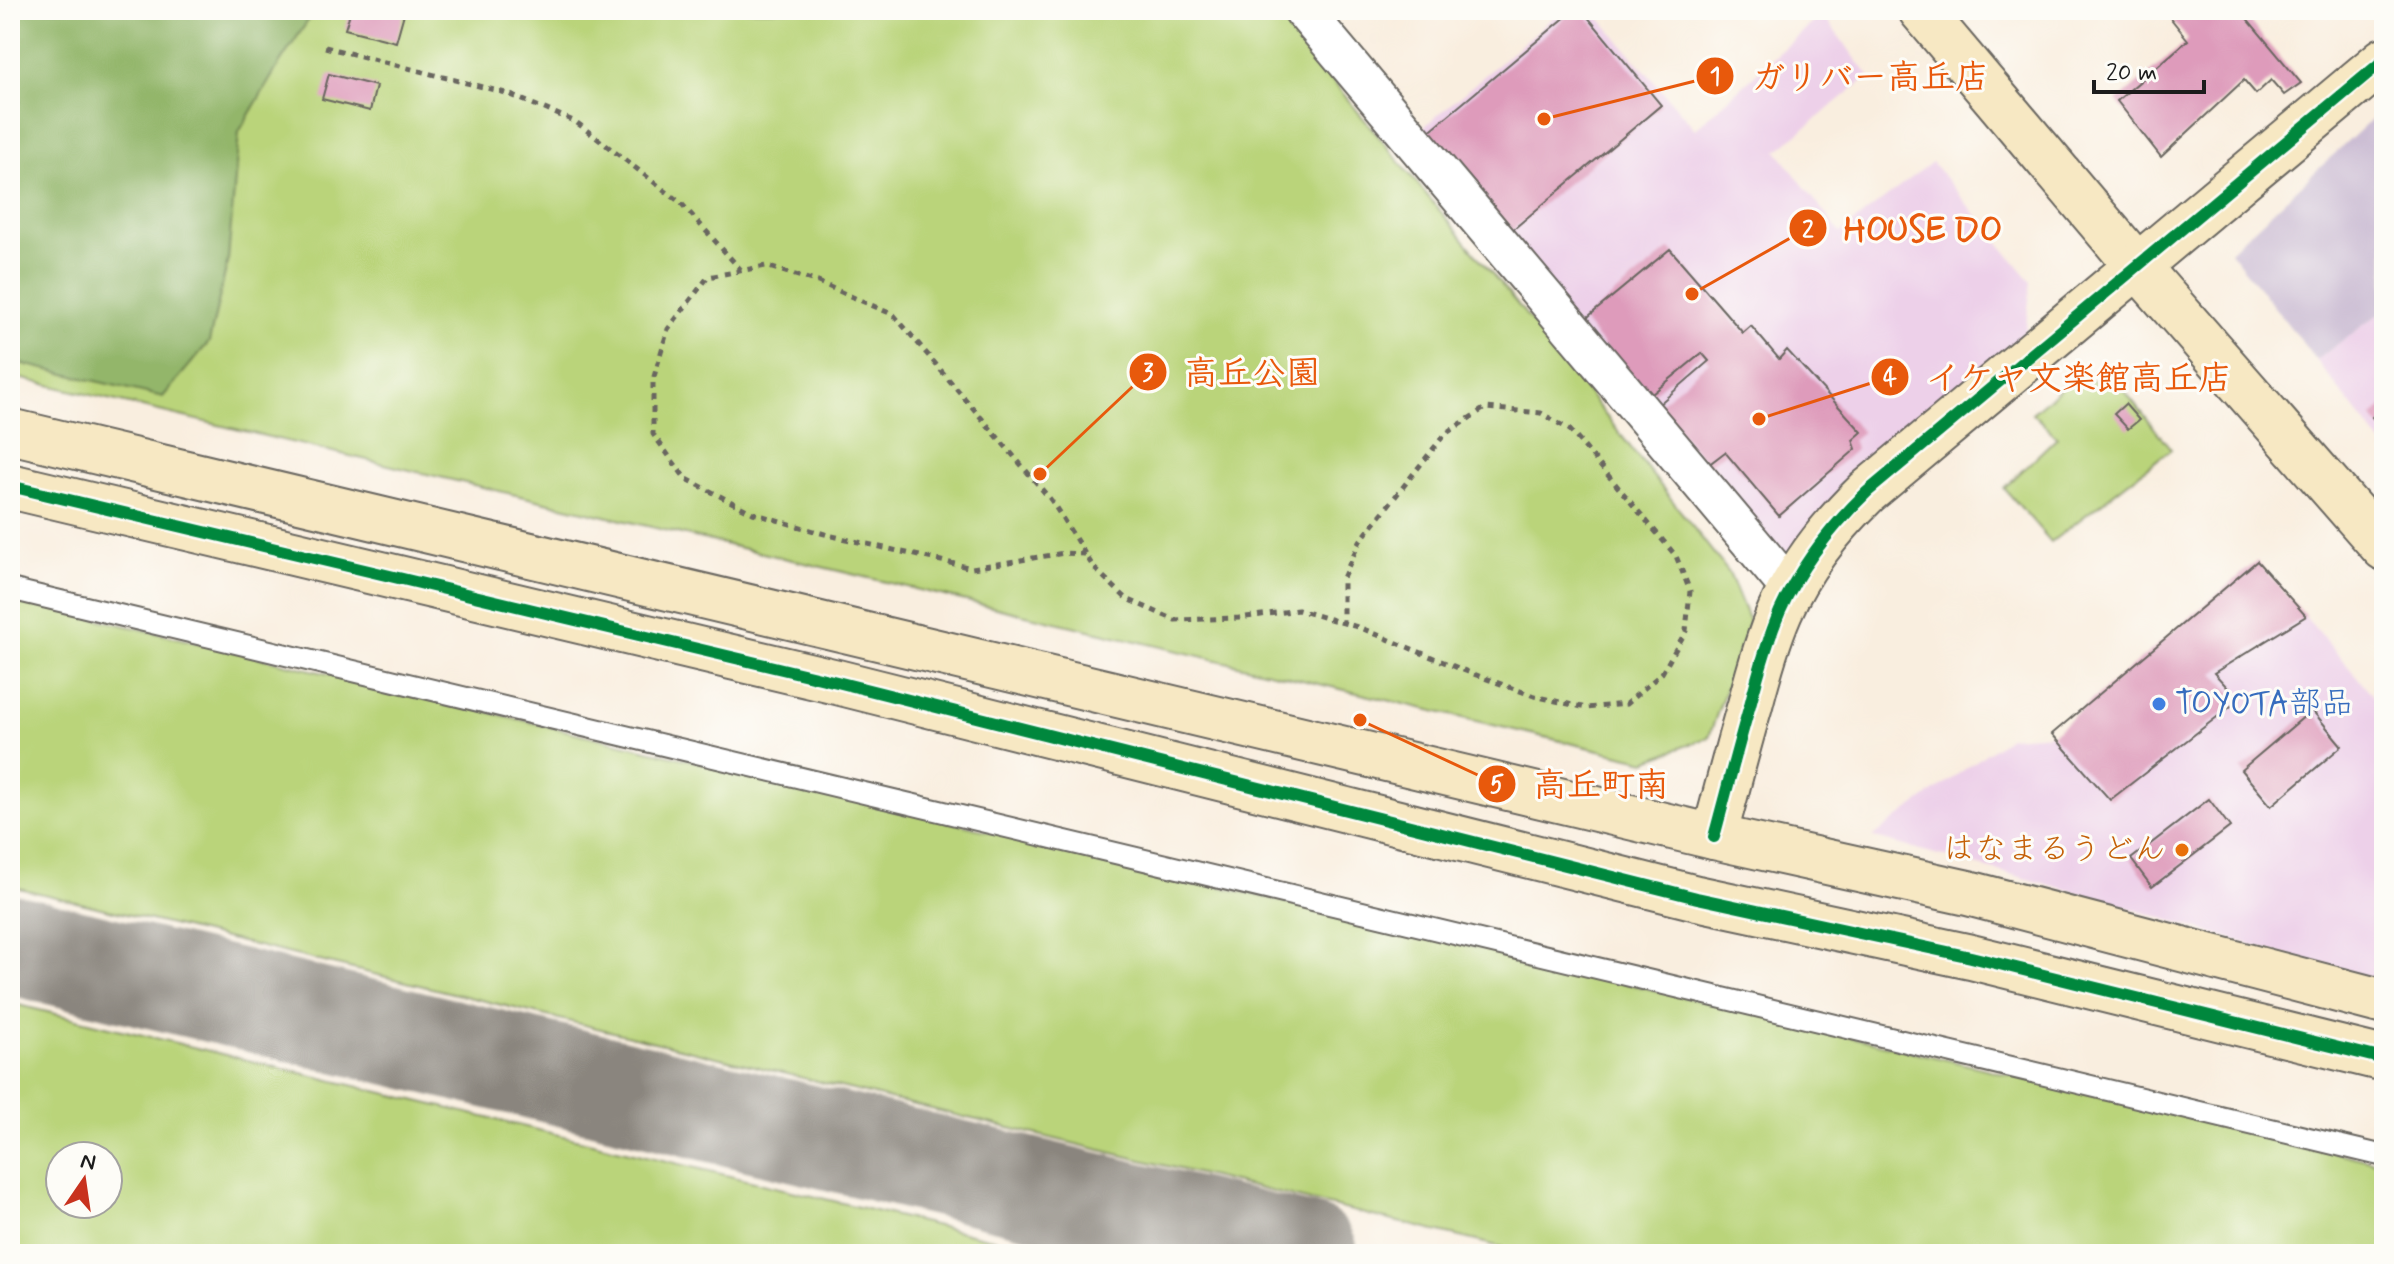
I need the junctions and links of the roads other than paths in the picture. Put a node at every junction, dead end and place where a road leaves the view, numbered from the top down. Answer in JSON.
{"nodes":[{"id":1,"x":1303,"y":10,"type":"edge"},
{"id":2,"x":1921,"y":10,"type":"edge"},
{"id":3,"x":2384,"y":60,"type":"edge"},
{"id":4,"x":2138,"y":267,"type":"junction"},
{"id":5,"x":10,"y":431,"type":"edge"},
{"id":6,"x":10,"y":486,"type":"edge"},
{"id":7,"x":2384,"y":548,"type":"edge"},
{"id":8,"x":10,"y":589,"type":"edge"},
{"id":9,"x":1791,"y":590,"type":"junction"},
{"id":10,"x":1714,"y":837,"type":"junction"},
{"id":11,"x":2384,"y":1002,"type":"edge"},
{"id":12,"x":2384,"y":1059,"type":"edge"},
{"id":13,"x":2384,"y":1156,"type":"edge"}],
"edges":[{"from":1,"to":9,"type":"street"},
{"from":2,"to":4,"type":"street"},
{"from":3,"to":4,"type":"street"},
{"from":4,"to":7,"type":"street"},
{"from":4,"to":9,"type":"street"},
{"from":5,"to":10,"type":"street"},
{"from":6,"to":12,"type":"street"},
{"from":8,"to":13,"type":"lane"},
{"from":9,"to":10,"type":"street"},
{"from":10,"to":11,"type":"street"}]}
